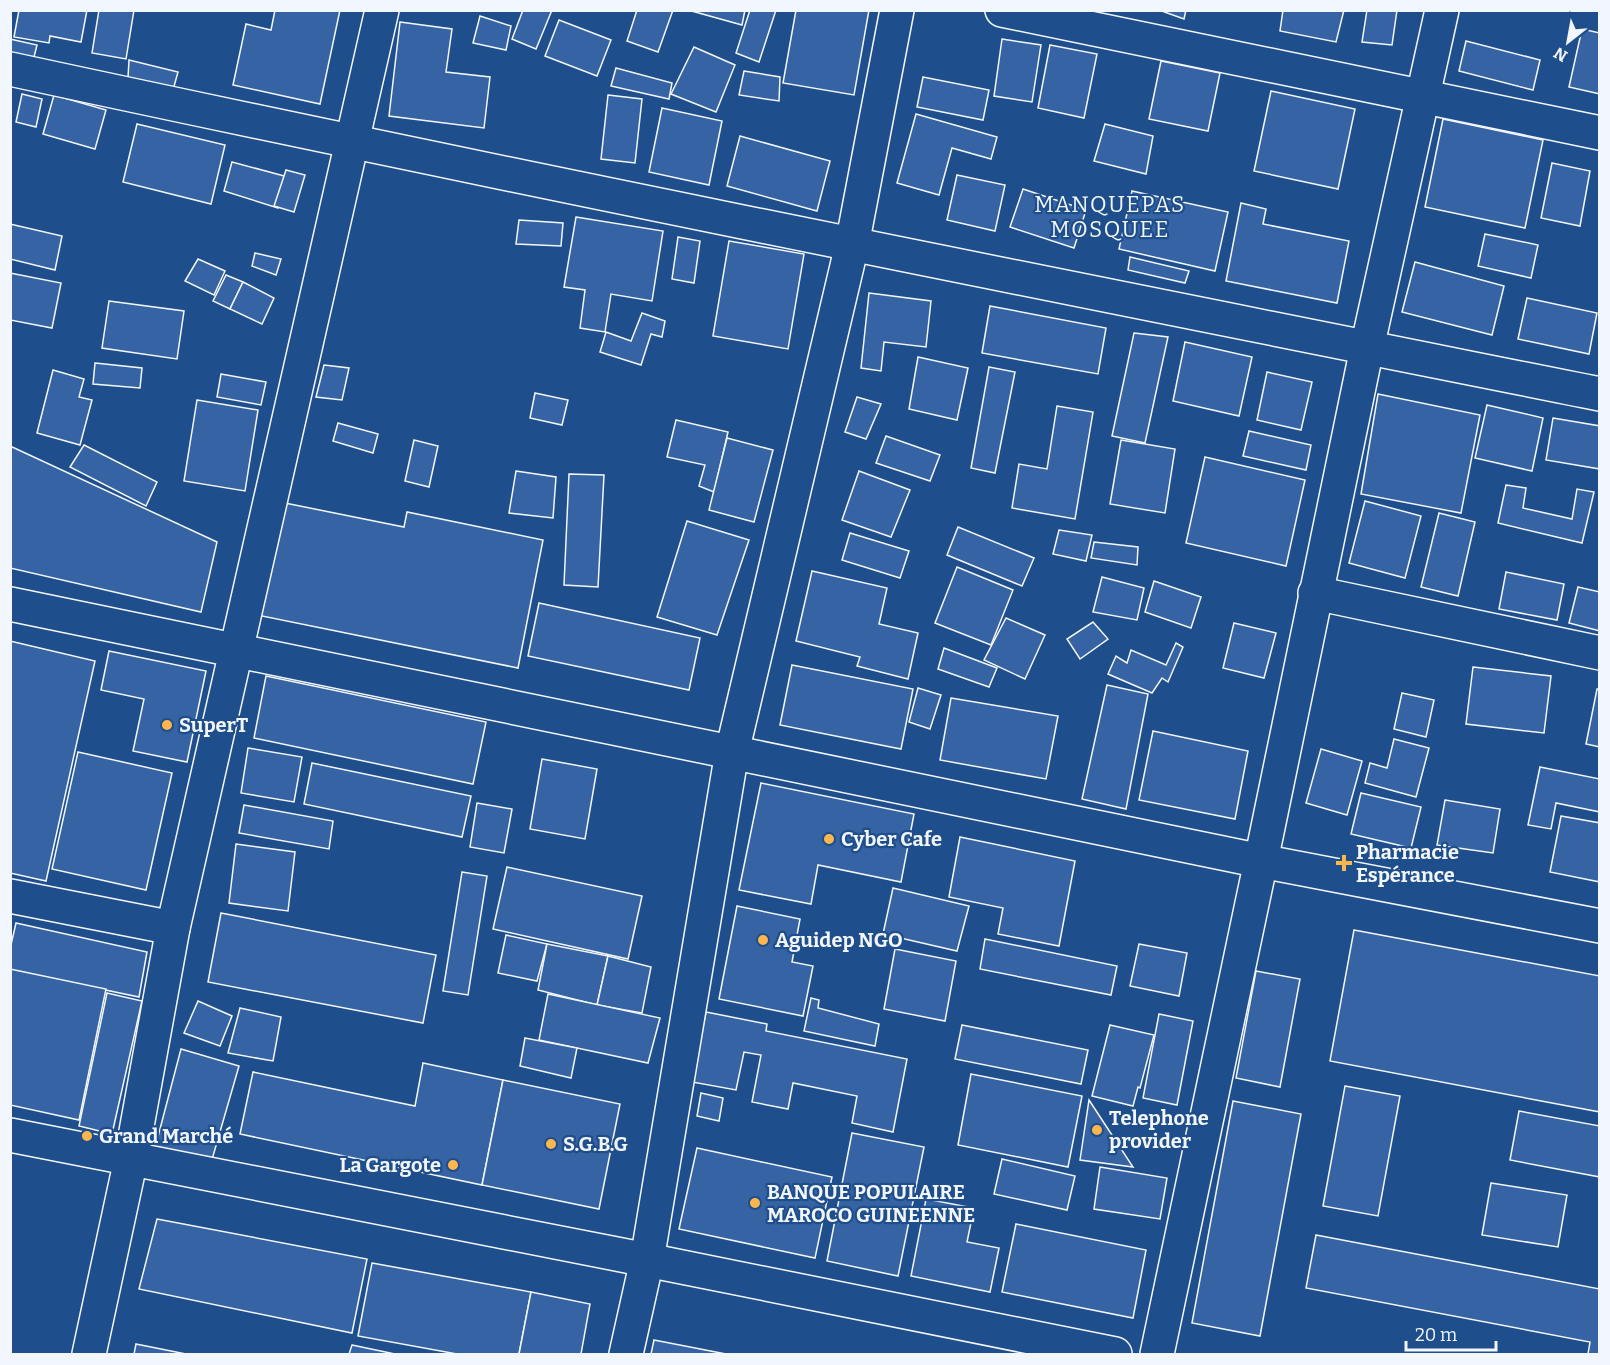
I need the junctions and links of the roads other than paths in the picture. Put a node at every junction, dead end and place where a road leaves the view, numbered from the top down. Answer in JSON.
{"nodes":[{"id":1,"x":382,"y":10,"type":"edge"},
{"id":2,"x":897,"y":10,"type":"edge"},
{"id":3,"x":1002,"y":10,"type":"edge"},
{"id":4,"x":1442,"y":10,"type":"edge"},
{"id":5,"x":10,"y":69,"type":"edge"},
{"id":6,"x":1421,"y":96,"type":"junction"},
{"id":7,"x":1599,"y":133,"type":"edge"},
{"id":8,"x":351,"y":142,"type":"junction"},
{"id":9,"x":852,"y":245,"type":"junction"},
{"id":10,"x":1367,"y":348,"type":"junction"},
{"id":11,"x":1599,"y":394,"type":"edge"},
{"id":12,"x":1315,"y":593,"type":"junction"},
{"id":13,"x":10,"y":604,"type":"edge"},
{"id":14,"x":236,"y":650,"type":"junction"},
{"id":15,"x":1599,"y":653,"type":"edge"},
{"id":16,"x":732,"y":752,"type":"junction"},
{"id":17,"x":1261,"y":861,"type":"junction"},
{"id":18,"x":10,"y":896,"type":"edge"},
{"id":19,"x":1599,"y":926,"type":"edge"},
{"id":20,"x":174,"y":928,"type":"junction"},
{"id":21,"x":10,"y":1135,"type":"edge"},
{"id":22,"x":131,"y":1159,"type":"junction"},
{"id":23,"x":648,"y":1260,"type":"junction"},
{"id":24,"x":89,"y":1354,"type":"edge"},
{"id":25,"x":626,"y":1354,"type":"edge"},
{"id":26,"x":1114,"y":1354,"type":"edge"},
{"id":27,"x":1157,"y":1354,"type":"edge"}],
"edges":[{"from":1,"to":8,"type":"street"},
{"from":2,"to":9,"type":"street"},
{"from":3,"to":6,"type":"street"},
{"from":4,"to":6,"type":"street"},
{"from":5,"to":8,"type":"street"},
{"from":6,"to":7,"type":"street"},
{"from":6,"to":10,"type":"street"},
{"from":8,"to":9,"type":"street"},
{"from":8,"to":14,"type":"street"},
{"from":9,"to":10,"type":"street"},
{"from":9,"to":16,"type":"street"},
{"from":10,"to":11,"type":"street"},
{"from":10,"to":12,"type":"street"},
{"from":12,"to":15,"type":"street"},
{"from":12,"to":17,"type":"street"},
{"from":13,"to":14,"type":"street"},
{"from":14,"to":16,"type":"street"},
{"from":14,"to":20,"type":"street"},
{"from":16,"to":17,"type":"street"},
{"from":16,"to":23,"type":"street"},
{"from":17,"to":19,"type":"street"},
{"from":17,"to":27,"type":"street"},
{"from":18,"to":20,"type":"street"},
{"from":20,"to":22,"type":"street"},
{"from":21,"to":22,"type":"street"},
{"from":22,"to":23,"type":"street"},
{"from":22,"to":24,"type":"street"},
{"from":23,"to":25,"type":"street"},
{"from":23,"to":26,"type":"street"}]}
